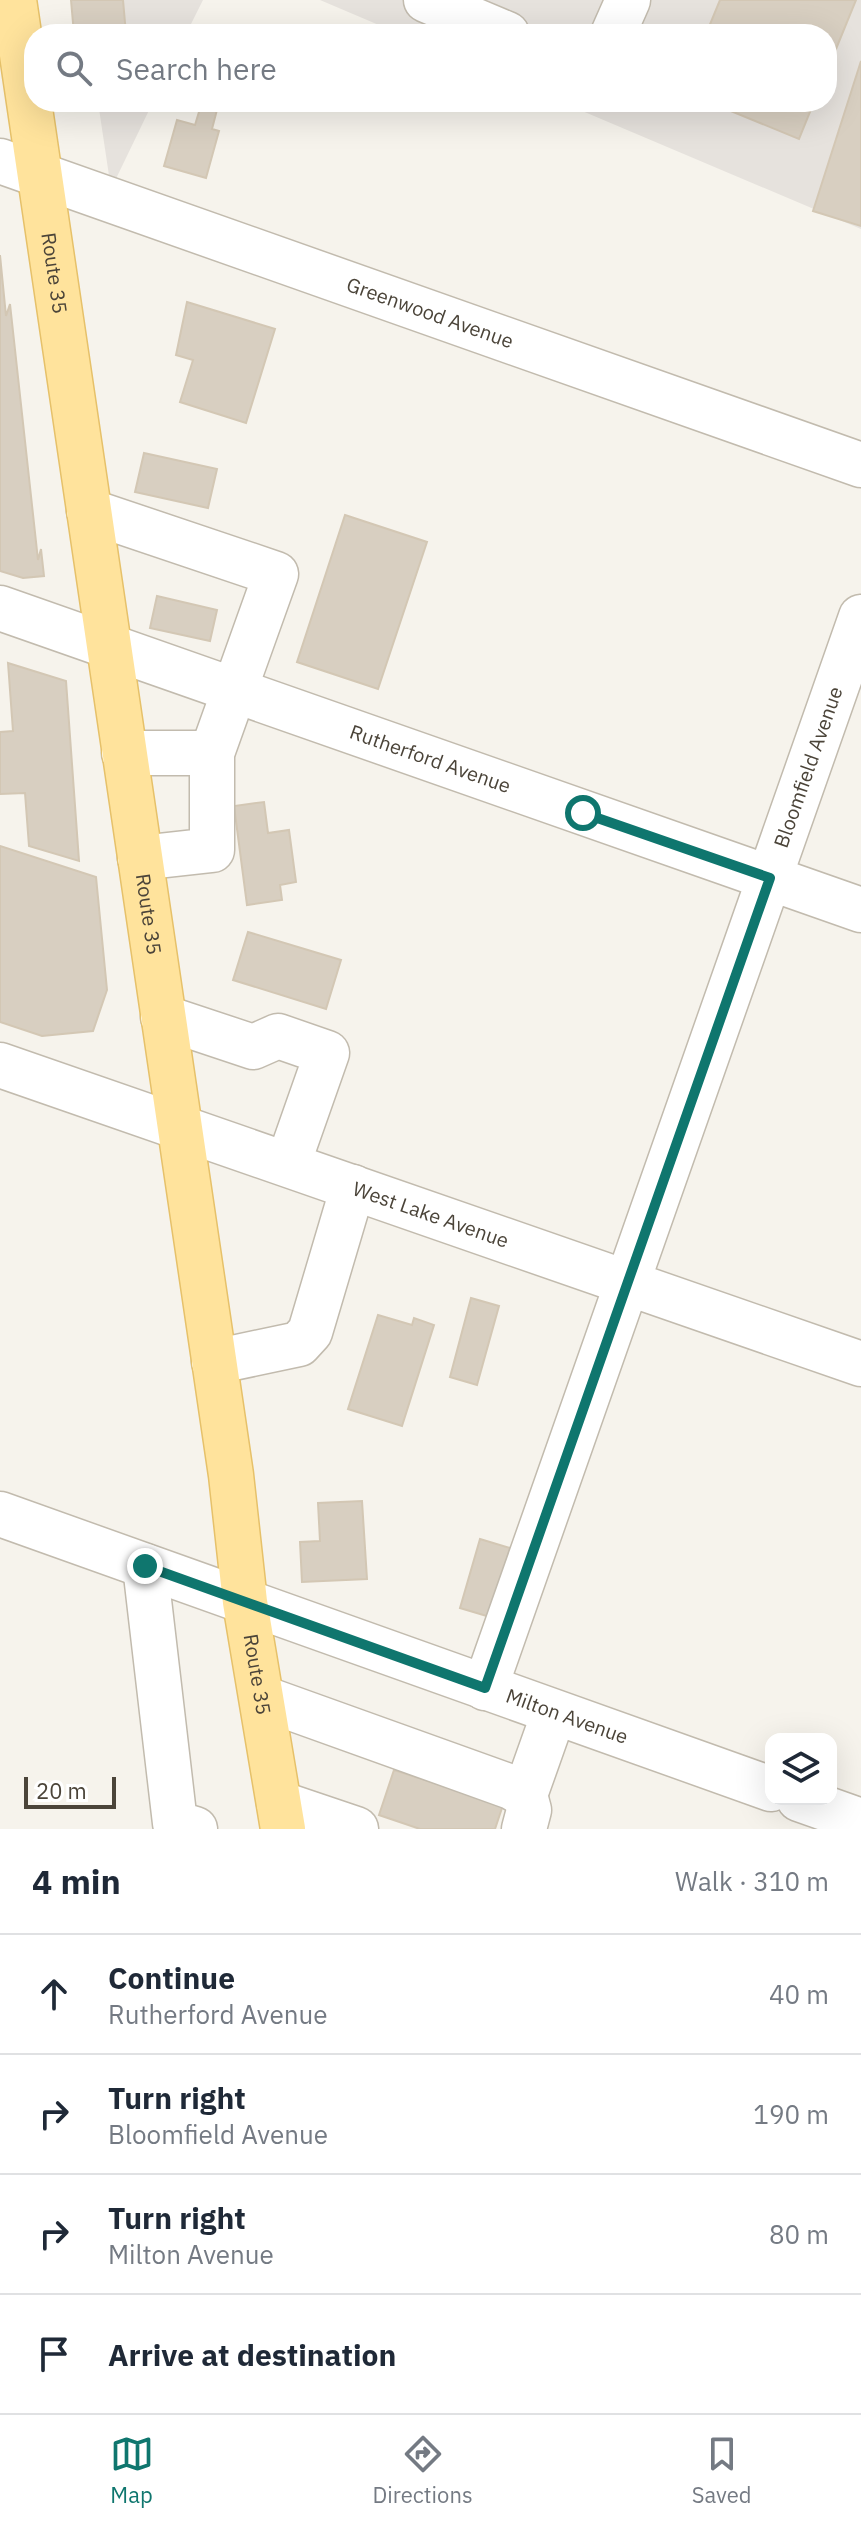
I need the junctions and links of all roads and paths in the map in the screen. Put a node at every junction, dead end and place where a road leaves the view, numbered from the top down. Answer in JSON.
{"nodes":[{"id":1,"x":14,"y":0,"type":"edge"},
{"id":2,"x":426,"y":0,"type":"edge"},
{"id":3,"x":628,"y":0,"type":"edge"},
{"id":4,"x":483,"y":24,"type":"edge"},
{"id":5,"x":617,"y":24,"type":"edge"},
{"id":6,"x":24,"y":67,"type":"edge"},
{"id":7,"x":31,"y":112,"type":"edge"},
{"id":8,"x":0,"y":161,"type":"edge"},
{"id":9,"x":40,"y":175,"type":"junction"},
{"id":10,"x":861,"y":465,"type":"edge"},
{"id":11,"x":89,"y":511,"type":"junction"},
{"id":12,"x":0,"y":608,"type":"edge"},
{"id":13,"x":861,"y":617,"type":"edge"},
{"id":14,"x":109,"y":646,"type":"junction"},
{"id":15,"x":234,"y":690,"type":"junction"},
{"id":16,"x":124,"y":753,"type":"junction"},
{"id":17,"x":212,"y":753,"type":"junction"},
{"id":18,"x":140,"y":858,"type":"junction"},
{"id":19,"x":770,"y":878,"type":"junction"},
{"id":20,"x":861,"y":910,"type":"edge"},
{"id":21,"x":163,"y":1017,"type":"junction"},
{"id":22,"x":0,"y":1065,"type":"edge"},
{"id":23,"x":179,"y":1126,"type":"junction"},
{"id":24,"x":288,"y":1164,"type":"junction"},
{"id":25,"x":353,"y":1187,"type":"junction"},
{"id":26,"x":625,"y":1285,"type":"junction"},
{"id":27,"x":214,"y":1362,"type":"junction"},
{"id":28,"x":861,"y":1364,"type":"edge"},
{"id":29,"x":2,"y":1521,"type":"edge"},
{"id":30,"x":145,"y":1566,"type":"junction"},
{"id":31,"x":245,"y":1602,"type":"junction"},
{"id":32,"x":485,"y":1688,"type":"junction"},
{"id":33,"x":263,"y":1698,"type":"junction"},
{"id":34,"x":554,"y":1713,"type":"junction"},
{"id":35,"x":765,"y":1787,"type":"edge"},
{"id":36,"x":816,"y":1805,"type":"edge"},
{"id":37,"x":524,"y":1812,"type":"edge"},
{"id":38,"x":861,"y":1821,"type":"edge"},
{"id":39,"x":281,"y":1822,"type":"edge"},
{"id":40,"x":195,"y":1829,"type":"edge"},
{"id":41,"x":356,"y":1829,"type":"edge"}],
"edges":[{"from":1,"to":6,"type":"main road","name":"Route 35"},
{"from":2,"to":4,"type":"street"},
{"from":3,"to":5,"type":"street"},
{"from":7,"to":9,"type":"main road","name":"Route 35"},
{"from":8,"to":9,"type":"street","name":"Greenwood Avenue"},
{"from":9,"to":10,"type":"street","name":"Greenwood Avenue"},
{"from":9,"to":11,"type":"main road","name":"Route 35"},
{"from":11,"to":14,"type":"main road","name":"Route 35"},
{"from":11,"to":15,"type":"street"},
{"from":12,"to":14,"type":"street","name":"Rutherford Avenue"},
{"from":13,"to":19,"type":"street","name":"Bloomfield Avenue"},
{"from":14,"to":15,"type":"street","name":"Rutherford Avenue"},
{"from":14,"to":16,"type":"main road","name":"Route 35"},
{"from":15,"to":17,"type":"street"},
{"from":15,"to":19,"type":"street","name":"Rutherford Avenue"},
{"from":16,"to":17,"type":"street"},
{"from":16,"to":18,"type":"main road","name":"Route 35"},
{"from":17,"to":18,"type":"street"},
{"from":18,"to":21,"type":"main road","name":"Route 35"},
{"from":19,"to":20,"type":"street","name":"Rutherford Avenue"},
{"from":19,"to":26,"type":"street","name":"Bloomfield Avenue"},
{"from":21,"to":23,"type":"main road","name":"Route 35"},
{"from":21,"to":24,"type":"street"},
{"from":22,"to":23,"type":"street","name":"West Lake Avenue"},
{"from":23,"to":24,"type":"street","name":"West Lake Avenue"},
{"from":23,"to":27,"type":"main road","name":"Route 35"},
{"from":24,"to":25,"type":"street","name":"West Lake Avenue"},
{"from":25,"to":26,"type":"street","name":"West Lake Avenue"},
{"from":25,"to":27,"type":"street"},
{"from":26,"to":28,"type":"street","name":"West Lake Avenue"},
{"from":26,"to":32,"type":"street","name":"Bloomfield Avenue"},
{"from":27,"to":31,"type":"main road","name":"Route 35"},
{"from":29,"to":30,"type":"street","name":"Milton Avenue"},
{"from":30,"to":31,"type":"street","name":"Milton Avenue"},
{"from":30,"to":40,"type":"street"},
{"from":31,"to":32,"type":"street","name":"Milton Avenue"},
{"from":31,"to":33,"type":"main road","name":"Route 35"},
{"from":32,"to":34,"type":"street","name":"Milton Avenue"},
{"from":33,"to":37,"type":"street"},
{"from":33,"to":39,"type":"main road","name":"Route 35"},
{"from":34,"to":35,"type":"street","name":"Milton Avenue"},
{"from":34,"to":37,"type":"street"},
{"from":36,"to":38,"type":"street"},
{"from":39,"to":41,"type":"street"}]}
